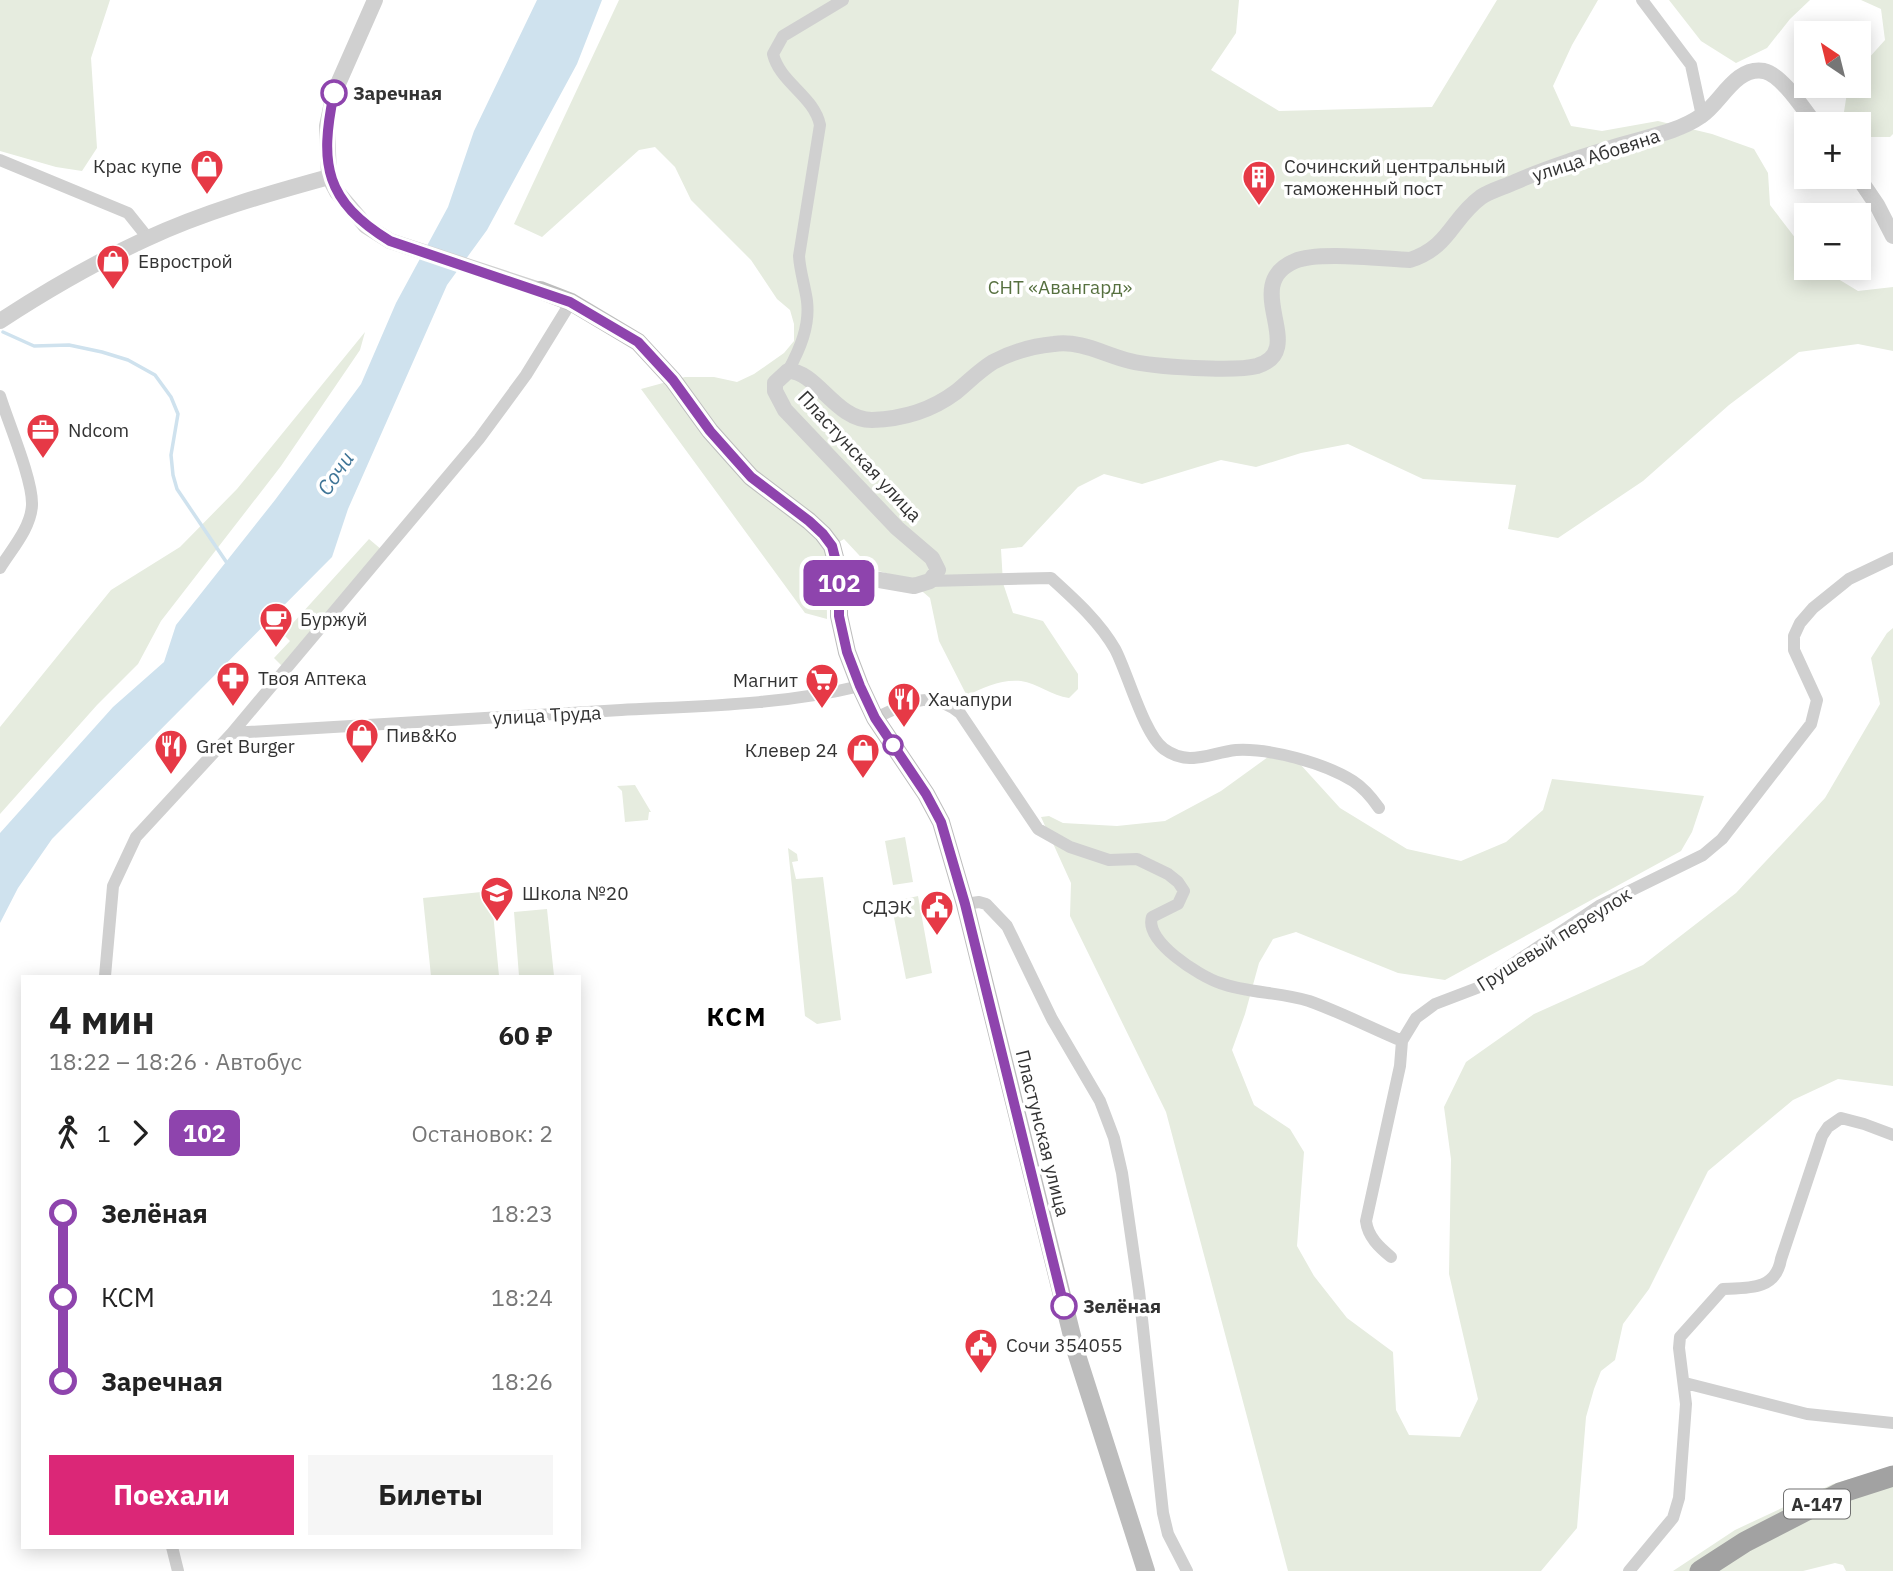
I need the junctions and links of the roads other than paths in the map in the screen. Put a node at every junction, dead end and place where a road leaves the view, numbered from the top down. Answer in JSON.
{"nodes":[{"id":1,"x":375,"y":0,"type":"edge"},
{"id":2,"x":842,"y":0,"type":"edge"},
{"id":3,"x":1642,"y":0,"type":"edge"},
{"id":4,"x":1806,"y":112,"type":"edge"},
{"id":5,"x":1702,"y":116,"type":"junction"},
{"id":6,"x":0,"y":160,"type":"edge"},
{"id":7,"x":329,"y":177,"type":"junction"},
{"id":8,"x":1866,"y":189,"type":"edge"},
{"id":9,"x":1893,"y":236,"type":"edge"},
{"id":10,"x":148,"y":238,"type":"junction"},
{"id":11,"x":540,"y":290,"type":"joint"},
{"id":12,"x":570,"y":302,"type":"junction"},
{"id":13,"x":0,"y":321,"type":"edge"},
{"id":14,"x":1269,"y":360,"type":"joint"},
{"id":15,"x":788,"y":371,"type":"junction"},
{"id":16,"x":0,"y":396,"type":"edge"},
{"id":17,"x":1893,"y":558,"type":"edge"},
{"id":18,"x":0,"y":568,"type":"edge"},
{"id":19,"x":839,"y":573,"type":"junction"},
{"id":20,"x":930,"y":581,"type":"junction"},
{"id":21,"x":860,"y":686,"type":"junction"},
{"id":22,"x":875,"y":718,"type":"junction"},
{"id":23,"x":232,"y":733,"type":"junction"},
{"id":24,"x":1379,"y":808,"type":"dead end"},
{"id":25,"x":965,"y":904,"type":"junction"},
{"id":26,"x":105,"y":975,"type":"edge"},
{"id":27,"x":1402,"y":1041,"type":"junction"},
{"id":28,"x":1893,"y":1135,"type":"edge"},
{"id":29,"x":1391,"y":1257,"type":"dead end"},
{"id":30,"x":1685,"y":1383,"type":"junction"},
{"id":31,"x":1893,"y":1423,"type":"edge"},
{"id":32,"x":1893,"y":1476,"type":"edge"},
{"id":33,"x":173,"y":1549,"type":"edge"},
{"id":34,"x":178,"y":1571,"type":"edge"},
{"id":35,"x":1146,"y":1571,"type":"edge"},
{"id":36,"x":1187,"y":1571,"type":"edge"},
{"id":37,"x":1629,"y":1571,"type":"edge"},
{"id":38,"x":1700,"y":1571,"type":"edge"}],
"edges":[{"from":1,"to":7,"type":"street"},
{"from":2,"to":15,"type":"street"},
{"from":3,"to":5,"type":"street"},
{"from":4,"to":5,"type":"street","name":"улица Абовяна"},
{"from":5,"to":14,"type":"street","name":"улица Абовяна"},
{"from":6,"to":10,"type":"street"},
{"from":7,"to":10,"type":"street"},
{"from":7,"to":11,"type":"street"},
{"from":8,"to":9,"type":"street"},
{"from":10,"to":13,"type":"street"},
{"from":11,"to":12,"type":"main road","name":"Пластунская улица"},
{"from":12,"to":19,"type":"main road","name":"Пластунская улица"},
{"from":12,"to":23,"type":"street"},
{"from":14,"to":15,"type":"street","name":"Пластунская улица"},
{"from":15,"to":20,"type":"street","name":"Пластунская улица"},
{"from":16,"to":18,"type":"street"},
{"from":17,"to":27,"type":"street","name":"Грушевый переулок"},
{"from":19,"to":20,"type":"street"},
{"from":19,"to":21,"type":"main road","name":"Пластунская улица"},
{"from":20,"to":24,"type":"street"},
{"from":21,"to":22,"type":"main road","name":"Пластунская улица"},
{"from":21,"to":23,"type":"street","name":"улица Труда"},
{"from":22,"to":25,"type":"main road","name":"Пластунская улица"},
{"from":22,"to":27,"type":"street"},
{"from":23,"to":26,"type":"street"},
{"from":25,"to":35,"type":"main road","name":"Пластунская улица"},
{"from":25,"to":36,"type":"street"},
{"from":27,"to":29,"type":"street","name":"Грушевый переулок"},
{"from":28,"to":30,"type":"street"},
{"from":30,"to":31,"type":"street"},
{"from":30,"to":37,"type":"street"},
{"from":32,"to":38,"type":"highway","number":"А-147"},
{"from":33,"to":34,"type":"street"}]}
